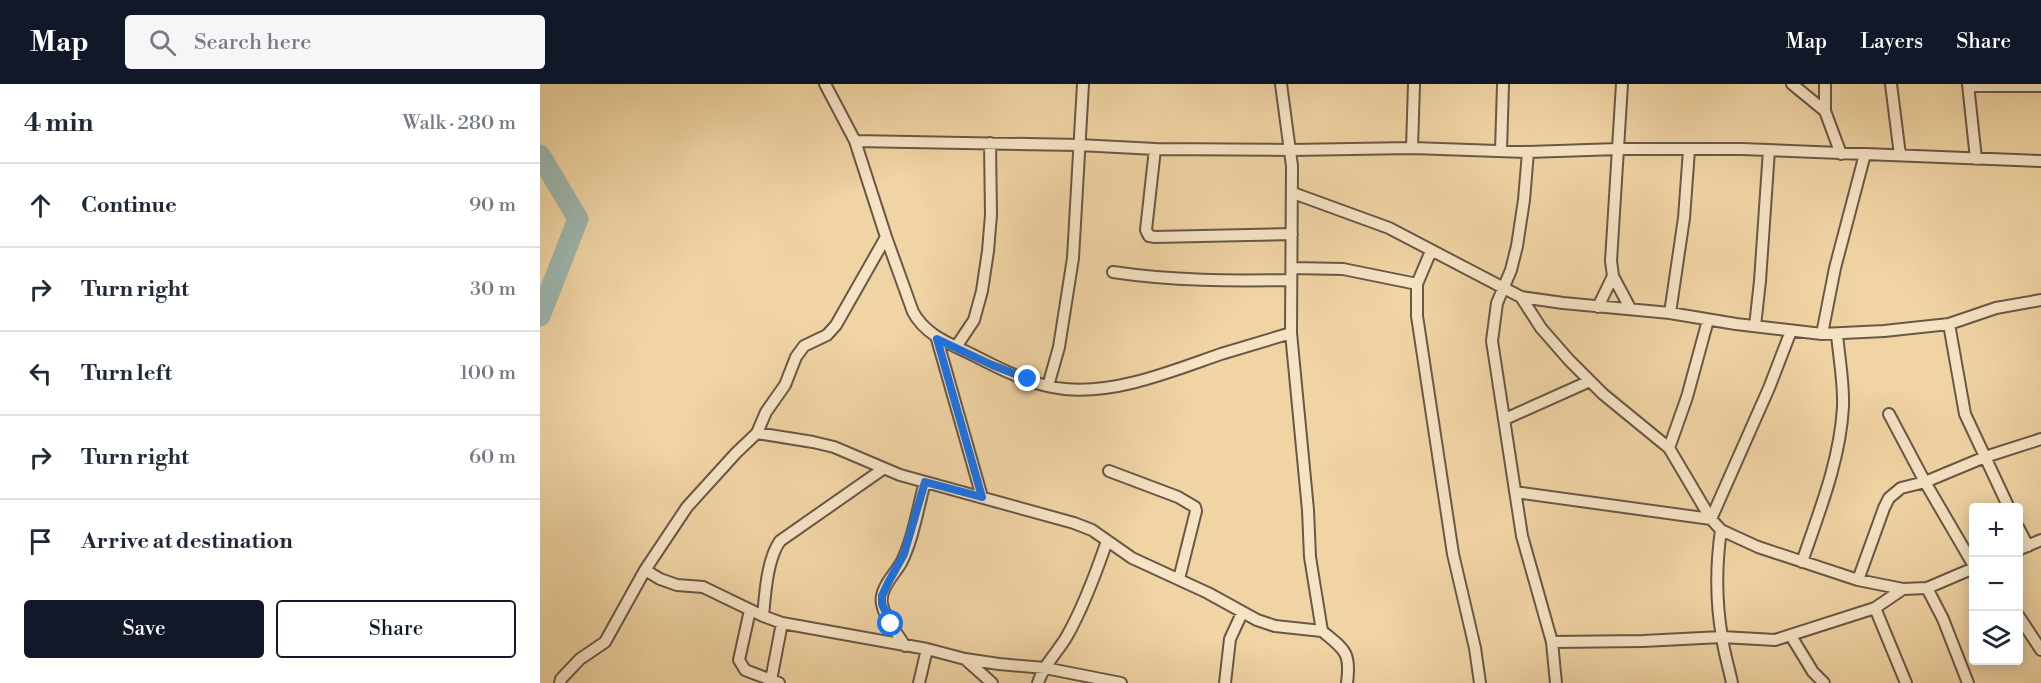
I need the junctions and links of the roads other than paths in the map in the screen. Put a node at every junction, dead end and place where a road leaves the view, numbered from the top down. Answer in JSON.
{"nodes":[{"id":1,"x":825,"y":84,"type":"edge"},
{"id":2,"x":1083,"y":84,"type":"edge"},
{"id":3,"x":1281,"y":84,"type":"edge"},
{"id":4,"x":1414,"y":84,"type":"edge"},
{"id":5,"x":1503,"y":84,"type":"edge"},
{"id":6,"x":1622,"y":84,"type":"edge"},
{"id":7,"x":1792,"y":84,"type":"edge"},
{"id":8,"x":1825,"y":84,"type":"edge"},
{"id":9,"x":1891,"y":84,"type":"edge"},
{"id":10,"x":1968,"y":85,"type":"edge"},
{"id":11,"x":2041,"y":86,"type":"edge"},
{"id":12,"x":1826,"y":111,"type":"junction"},
{"id":13,"x":855,"y":141,"type":"junction"},
{"id":14,"x":990,"y":143,"type":"junction"},
{"id":15,"x":1079,"y":145,"type":"junction"},
{"id":16,"x":1412,"y":148,"type":"junction"},
{"id":17,"x":1155,"y":149,"type":"junction"},
{"id":18,"x":1618,"y":149,"type":"junction"},
{"id":19,"x":1290,"y":150,"type":"junction"},
{"id":20,"x":1689,"y":150,"type":"junction"},
{"id":21,"x":1769,"y":150,"type":"junction"},
{"id":22,"x":1501,"y":152,"type":"junction"},
{"id":23,"x":1528,"y":152,"type":"junction"},
{"id":24,"x":1841,"y":154,"type":"junction"},
{"id":25,"x":1865,"y":154,"type":"junction"},
{"id":26,"x":1900,"y":155,"type":"junction"},
{"id":27,"x":1976,"y":159,"type":"junction"},
{"id":28,"x":2041,"y":161,"type":"edge"},
{"id":29,"x":1293,"y":193,"type":"junction"},
{"id":30,"x":1293,"y":234,"type":"junction"},
{"id":31,"x":886,"y":237,"type":"junction"},
{"id":32,"x":1431,"y":251,"type":"junction"},
{"id":33,"x":1292,"y":268,"type":"junction"},
{"id":34,"x":1113,"y":272,"type":"dead end"},
{"id":35,"x":1613,"y":276,"type":"junction"},
{"id":36,"x":1291,"y":280,"type":"junction"},
{"id":37,"x":1418,"y":284,"type":"junction"},
{"id":38,"x":1504,"y":289,"type":"junction"},
{"id":39,"x":1521,"y":297,"type":"junction"},
{"id":40,"x":2041,"y":300,"type":"edge"},
{"id":41,"x":1598,"y":307,"type":"junction"},
{"id":42,"x":1630,"y":308,"type":"junction"},
{"id":43,"x":1670,"y":313,"type":"junction"},
{"id":44,"x":1708,"y":320,"type":"junction"},
{"id":45,"x":1949,"y":324,"type":"junction"},
{"id":46,"x":1755,"y":326,"type":"junction"},
{"id":47,"x":1791,"y":331,"type":"junction"},
{"id":48,"x":1291,"y":333,"type":"junction"},
{"id":49,"x":1822,"y":334,"type":"junction"},
{"id":50,"x":1836,"y":334,"type":"junction"},
{"id":51,"x":937,"y":339,"type":"junction"},
{"id":52,"x":956,"y":346,"type":"junction"},
{"id":53,"x":1590,"y":381,"type":"junction"},
{"id":54,"x":1048,"y":386,"type":"junction"},
{"id":55,"x":1889,"y":414,"type":"dead end"},
{"id":56,"x":1505,"y":419,"type":"junction"},
{"id":57,"x":757,"y":433,"type":"junction"},
{"id":58,"x":2041,"y":439,"type":"edge"},
{"id":59,"x":1669,"y":448,"type":"junction"},
{"id":60,"x":1985,"y":457,"type":"junction"},
{"id":61,"x":883,"y":469,"type":"junction"},
{"id":62,"x":1109,"y":471,"type":"dead end"},
{"id":63,"x":925,"y":482,"type":"junction"},
{"id":64,"x":1925,"y":482,"type":"junction"},
{"id":65,"x":1515,"y":492,"type":"junction"},
{"id":66,"x":982,"y":497,"type":"junction"},
{"id":67,"x":2007,"y":503,"type":"edge"},
{"id":68,"x":1711,"y":519,"type":"junction"},
{"id":69,"x":1721,"y":530,"type":"junction"},
{"id":70,"x":2041,"y":540,"type":"edge"},
{"id":71,"x":1107,"y":541,"type":"junction"},
{"id":72,"x":2023,"y":548,"type":"edge"},
{"id":73,"x":1969,"y":558,"type":"edge"},
{"id":74,"x":1802,"y":562,"type":"junction"},
{"id":75,"x":1969,"y":569,"type":"edge"},
{"id":76,"x":645,"y":570,"type":"junction"},
{"id":77,"x":1179,"y":579,"type":"junction"},
{"id":78,"x":1858,"y":580,"type":"junction"},
{"id":79,"x":1927,"y":588,"type":"junction"},
{"id":80,"x":1903,"y":589,"type":"junction"},
{"id":81,"x":1875,"y":608,"type":"junction"},
{"id":82,"x":750,"y":610,"type":"junction"},
{"id":83,"x":1242,"y":613,"type":"junction"},
{"id":84,"x":763,"y":616,"type":"junction"},
{"id":85,"x":2023,"y":621,"type":"edge"},
{"id":86,"x":782,"y":623,"type":"junction"},
{"id":87,"x":1322,"y":631,"type":"junction"},
{"id":88,"x":1791,"y":636,"type":"junction"},
{"id":89,"x":1722,"y":638,"type":"junction"},
{"id":90,"x":1552,"y":642,"type":"junction"},
{"id":91,"x":905,"y":646,"type":"junction"},
{"id":92,"x":927,"y":649,"type":"junction"},
{"id":93,"x":2041,"y":650,"type":"edge"},
{"id":94,"x":1055,"y":655,"type":"junction"},
{"id":95,"x":965,"y":659,"type":"junction"},
{"id":96,"x":1045,"y":668,"type":"junction"},
{"id":97,"x":1058,"y":670,"type":"junction"},
{"id":98,"x":1077,"y":679,"type":"edge"},
{"id":99,"x":775,"y":681,"type":"edge"},
{"id":100,"x":560,"y":683,"type":"edge"},
{"id":101,"x":919,"y":683,"type":"edge"},
{"id":102,"x":992,"y":683,"type":"edge"},
{"id":103,"x":1038,"y":683,"type":"edge"},
{"id":104,"x":1121,"y":683,"type":"edge"},
{"id":105,"x":1225,"y":683,"type":"edge"},
{"id":106,"x":1347,"y":683,"type":"edge"},
{"id":107,"x":1480,"y":683,"type":"edge"},
{"id":108,"x":1557,"y":683,"type":"edge"},
{"id":109,"x":1732,"y":683,"type":"edge"},
{"id":110,"x":1824,"y":683,"type":"edge"},
{"id":111,"x":1906,"y":683,"type":"edge"},
{"id":112,"x":1968,"y":683,"type":"edge"}],
"edges":[{"from":1,"to":13,"type":"street"},
{"from":2,"to":15,"type":"street"},
{"from":3,"to":19,"type":"street"},
{"from":4,"to":16,"type":"street"},
{"from":5,"to":22,"type":"street"},
{"from":6,"to":18,"type":"street"},
{"from":7,"to":12,"type":"street"},
{"from":8,"to":12,"type":"street"},
{"from":9,"to":26,"type":"street"},
{"from":10,"to":11,"type":"street"},
{"from":10,"to":27,"type":"street"},
{"from":12,"to":24,"type":"street"},
{"from":13,"to":14,"type":"street"},
{"from":13,"to":31,"type":"street"},
{"from":14,"to":15,"type":"street"},
{"from":14,"to":52,"type":"street"},
{"from":15,"to":17,"type":"street"},
{"from":15,"to":54,"type":"street"},
{"from":16,"to":19,"type":"street"},
{"from":16,"to":22,"type":"street"},
{"from":17,"to":19,"type":"street"},
{"from":17,"to":30,"type":"street"},
{"from":18,"to":20,"type":"street"},
{"from":18,"to":23,"type":"street"},
{"from":18,"to":35,"type":"street"},
{"from":19,"to":29,"type":"street"},
{"from":20,"to":21,"type":"street"},
{"from":20,"to":43,"type":"street"},
{"from":21,"to":24,"type":"street"},
{"from":21,"to":46,"type":"street"},
{"from":22,"to":23,"type":"street"},
{"from":23,"to":38,"type":"street"},
{"from":24,"to":25,"type":"street"},
{"from":25,"to":26,"type":"street"},
{"from":25,"to":49,"type":"street"},
{"from":26,"to":27,"type":"street"},
{"from":27,"to":28,"type":"street"},
{"from":29,"to":30,"type":"street"},
{"from":29,"to":32,"type":"street"},
{"from":30,"to":33,"type":"street"},
{"from":31,"to":51,"type":"street"},
{"from":31,"to":57,"type":"street"},
{"from":32,"to":37,"type":"street"},
{"from":32,"to":38,"type":"street"},
{"from":33,"to":36,"type":"street"},
{"from":33,"to":37,"type":"street"},
{"from":34,"to":36,"type":"street"},
{"from":35,"to":41,"type":"street"},
{"from":35,"to":42,"type":"street"},
{"from":36,"to":48,"type":"street"},
{"from":37,"to":107,"type":"street"},
{"from":38,"to":39,"type":"street"},
{"from":38,"to":56,"type":"street"},
{"from":39,"to":41,"type":"street"},
{"from":39,"to":53,"type":"street"},
{"from":40,"to":45,"type":"street"},
{"from":41,"to":42,"type":"street"},
{"from":42,"to":43,"type":"street"},
{"from":43,"to":44,"type":"street"},
{"from":44,"to":46,"type":"street"},
{"from":44,"to":59,"type":"street"},
{"from":45,"to":50,"type":"street"},
{"from":45,"to":60,"type":"street"},
{"from":46,"to":47,"type":"street"},
{"from":47,"to":49,"type":"street"},
{"from":47,"to":68,"type":"street"},
{"from":48,"to":54,"type":"street"},
{"from":48,"to":87,"type":"street"},
{"from":49,"to":50,"type":"street"},
{"from":50,"to":74,"type":"street"},
{"from":51,"to":52,"type":"street"},
{"from":51,"to":66,"type":"street"},
{"from":52,"to":54,"type":"street"},
{"from":53,"to":56,"type":"street"},
{"from":53,"to":59,"type":"street"},
{"from":55,"to":64,"type":"street"},
{"from":56,"to":65,"type":"street"},
{"from":57,"to":61,"type":"street"},
{"from":57,"to":76,"type":"street"},
{"from":58,"to":60,"type":"street"},
{"from":59,"to":68,"type":"street"},
{"from":60,"to":64,"type":"street"},
{"from":60,"to":67,"type":"street"},
{"from":61,"to":63,"type":"street"},
{"from":61,"to":84,"type":"street"},
{"from":62,"to":77,"type":"street"},
{"from":63,"to":66,"type":"street"},
{"from":63,"to":91,"type":"street"},
{"from":64,"to":73,"type":"street"},
{"from":64,"to":78,"type":"street"},
{"from":65,"to":68,"type":"street"},
{"from":65,"to":90,"type":"street"},
{"from":66,"to":71,"type":"street"},
{"from":68,"to":69,"type":"street"},
{"from":69,"to":74,"type":"street"},
{"from":69,"to":89,"type":"street"},
{"from":70,"to":72,"type":"street"},
{"from":71,"to":77,"type":"street"},
{"from":71,"to":94,"type":"street"},
{"from":74,"to":78,"type":"street"},
{"from":75,"to":79,"type":"street"},
{"from":76,"to":82,"type":"street"},
{"from":76,"to":100,"type":"street"},
{"from":77,"to":83,"type":"street"},
{"from":78,"to":80,"type":"street"},
{"from":79,"to":80,"type":"street"},
{"from":79,"to":112,"type":"street"},
{"from":80,"to":81,"type":"street"},
{"from":81,"to":88,"type":"street"},
{"from":81,"to":111,"type":"street"},
{"from":82,"to":84,"type":"street"},
{"from":82,"to":99,"type":"street"},
{"from":83,"to":87,"type":"street"},
{"from":83,"to":105,"type":"street"},
{"from":84,"to":86,"type":"street"},
{"from":85,"to":93,"type":"street"},
{"from":86,"to":91,"type":"street"},
{"from":86,"to":99,"type":"street"},
{"from":87,"to":106,"type":"street"},
{"from":88,"to":89,"type":"street"},
{"from":88,"to":110,"type":"street"},
{"from":89,"to":90,"type":"street"},
{"from":89,"to":109,"type":"street"},
{"from":90,"to":108,"type":"street"},
{"from":91,"to":92,"type":"street"},
{"from":92,"to":95,"type":"street"},
{"from":92,"to":101,"type":"street"},
{"from":94,"to":96,"type":"street"},
{"from":94,"to":97,"type":"street"},
{"from":95,"to":96,"type":"street"},
{"from":95,"to":102,"type":"street"},
{"from":96,"to":97,"type":"street"},
{"from":96,"to":103,"type":"street"},
{"from":97,"to":98,"type":"street"},
{"from":98,"to":104,"type":"street"}]}
